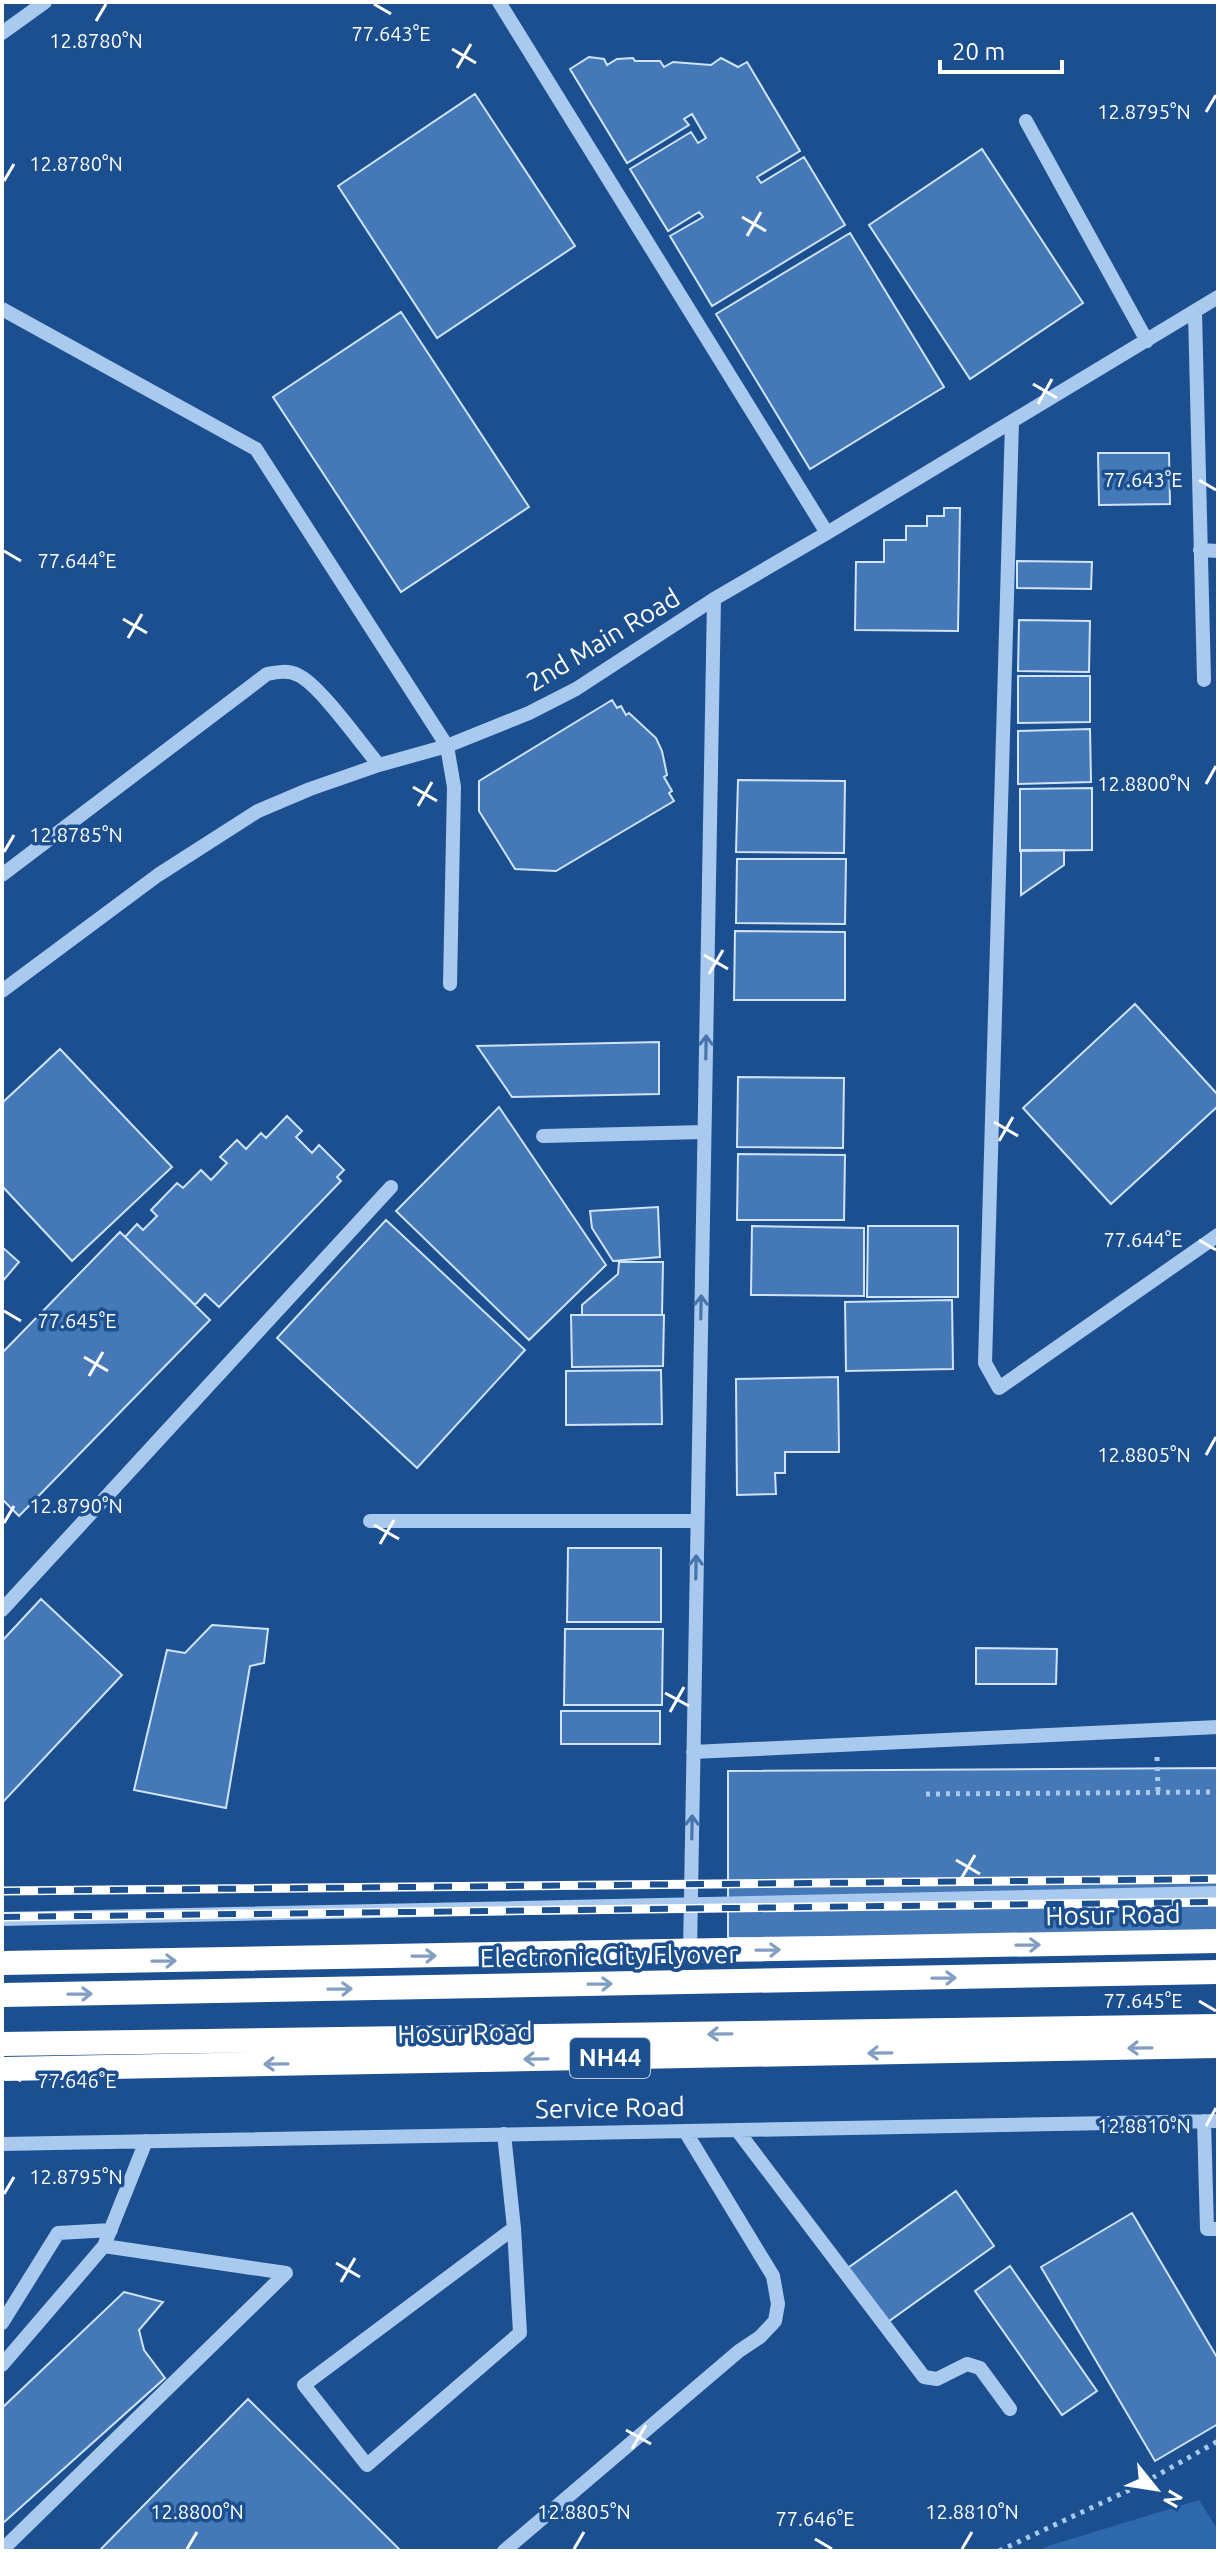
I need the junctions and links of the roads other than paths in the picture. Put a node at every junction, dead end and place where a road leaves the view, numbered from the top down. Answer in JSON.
{"nodes":[{"id":1,"x":45,"y":2,"type":"edge"},
{"id":2,"x":499,"y":2,"type":"edge"},
{"id":3,"x":2,"y":33,"type":"edge"},
{"id":4,"x":1026,"y":121,"type":"dead end"},
{"id":5,"x":1218,"y":297,"type":"edge"},
{"id":6,"x":2,"y":309,"type":"edge"},
{"id":7,"x":1195,"y":312,"type":"junction"},
{"id":8,"x":1147,"y":341,"type":"junction"},
{"id":9,"x":1012,"y":422,"type":"junction"},
{"id":10,"x":827,"y":533,"type":"junction"},
{"id":11,"x":1200,"y":550,"type":"junction"},
{"id":12,"x":1218,"y":551,"type":"edge"},
{"id":13,"x":714,"y":599,"type":"junction"},
{"id":14,"x":1204,"y":680,"type":"dead end"},
{"id":15,"x":447,"y":746,"type":"junction"},
{"id":16,"x":379,"y":765,"type":"junction"},
{"id":17,"x":2,"y":875,"type":"edge"},
{"id":18,"x":450,"y":984,"type":"dead end"},
{"id":19,"x":2,"y":991,"type":"edge"},
{"id":20,"x":704,"y":1132,"type":"junction"},
{"id":21,"x":543,"y":1136,"type":"dead end"},
{"id":22,"x":391,"y":1187,"type":"dead end"},
{"id":23,"x":1218,"y":1235,"type":"edge"},
{"id":24,"x":370,"y":1521,"type":"dead end"},
{"id":25,"x":697,"y":1521,"type":"junction"},
{"id":26,"x":2,"y":1610,"type":"edge"},
{"id":27,"x":1218,"y":1727,"type":"edge"},
{"id":28,"x":693,"y":1752,"type":"junction"},
{"id":29,"x":1218,"y":1893,"type":"edge"},
{"id":30,"x":690,"y":1905,"type":"junction"},
{"id":31,"x":2,"y":1919,"type":"edge"},
{"id":32,"x":1218,"y":1941,"type":"edge"},
{"id":33,"x":690,"y":1951,"type":"junction"},
{"id":34,"x":2,"y":1963,"type":"edge"},
{"id":35,"x":1218,"y":1972,"type":"edge"},
{"id":36,"x":2,"y":1995,"type":"edge"},
{"id":37,"x":1218,"y":2026,"type":"edge"},
{"id":38,"x":2,"y":2044,"type":"edge"},
{"id":39,"x":1218,"y":2046,"type":"edge"},
{"id":40,"x":2,"y":2069,"type":"edge"},
{"id":41,"x":1211,"y":2121,"type":"edge"},
{"id":42,"x":737,"y":2130,"type":"junction"},
{"id":43,"x":685,"y":2131,"type":"junction"},
{"id":44,"x":504,"y":2134,"type":"junction"},
{"id":45,"x":146,"y":2141,"type":"junction"},
{"id":46,"x":2,"y":2144,"type":"edge"},
{"id":47,"x":514,"y":2228,"type":"junction"},
{"id":48,"x":1218,"y":2229,"type":"edge"},
{"id":49,"x":111,"y":2230,"type":"junction"},
{"id":50,"x":104,"y":2246,"type":"junction"},
{"id":51,"x":2,"y":2323,"type":"edge"},
{"id":52,"x":2,"y":2365,"type":"edge"},
{"id":53,"x":1010,"y":2409,"type":"dead end"},
{"id":54,"x":2,"y":2550,"type":"edge"},
{"id":55,"x":504,"y":2551,"type":"edge"}],
"edges":[{"from":1,"to":3,"type":"street"},
{"from":2,"to":10,"type":"street"},
{"from":4,"to":8,"type":"street"},
{"from":5,"to":7,"type":"street","name":"2nd Main Road"},
{"from":6,"to":15,"type":"street"},
{"from":7,"to":8,"type":"street","name":"2nd Main Road"},
{"from":7,"to":11,"type":"street"},
{"from":8,"to":9,"type":"street","name":"2nd Main Road"},
{"from":9,"to":10,"type":"street","name":"2nd Main Road"},
{"from":9,"to":23,"type":"street"},
{"from":10,"to":13,"type":"street","name":"2nd Main Road"},
{"from":11,"to":12,"type":"street"},
{"from":11,"to":14,"type":"street"},
{"from":13,"to":15,"type":"street","name":"2nd Main Road"},
{"from":20,"to":13,"type":"street","one_way":true},
{"from":15,"to":16,"type":"street","name":"2nd Main Road"},
{"from":15,"to":18,"type":"street"},
{"from":16,"to":17,"type":"street"},
{"from":16,"to":19,"type":"street","name":"2nd Main Road"},
{"from":20,"to":21,"type":"street"},
{"from":25,"to":20,"type":"street","one_way":true},
{"from":22,"to":26,"type":"street"},
{"from":24,"to":25,"type":"street"},
{"from":28,"to":25,"type":"street","one_way":true},
{"from":27,"to":28,"type":"street"},
{"from":30,"to":28,"type":"street","one_way":true},
{"from":29,"to":30,"type":"street"},
{"from":30,"to":31,"type":"street"},
{"from":30,"to":33,"type":"street"},
{"from":33,"to":32,"type":"highway","name":"Hosur Road","one_way":true},
{"from":34,"to":33,"type":"highway","name":"Hosur Road","one_way":true},
{"from":36,"to":35,"type":"highway","name":"Electronic City Flyover","one_way":true},
{"from":37,"to":38,"type":"highway","one_way":true},
{"from":39,"to":40,"type":"highway","name":"Hosur Road","number":"NH44","one_way":true},
{"from":41,"to":42,"type":"street","name":"Service Road"},
{"from":41,"to":48,"type":"street"},
{"from":42,"to":43,"type":"street","name":"Service Road"},
{"from":42,"to":53,"type":"street"},
{"from":43,"to":44,"type":"street","name":"Service Road"},
{"from":43,"to":55,"type":"street"},
{"from":44,"to":45,"type":"street","name":"Service Road"},
{"from":44,"to":47,"type":"street"},
{"from":45,"to":46,"type":"street","name":"Service Road"},
{"from":45,"to":49,"type":"street"},
{"from":47,"to":47,"type":"street"},
{"from":49,"to":50,"type":"street"},
{"from":49,"to":51,"type":"street"},
{"from":50,"to":52,"type":"street"},
{"from":50,"to":54,"type":"street"}]}
